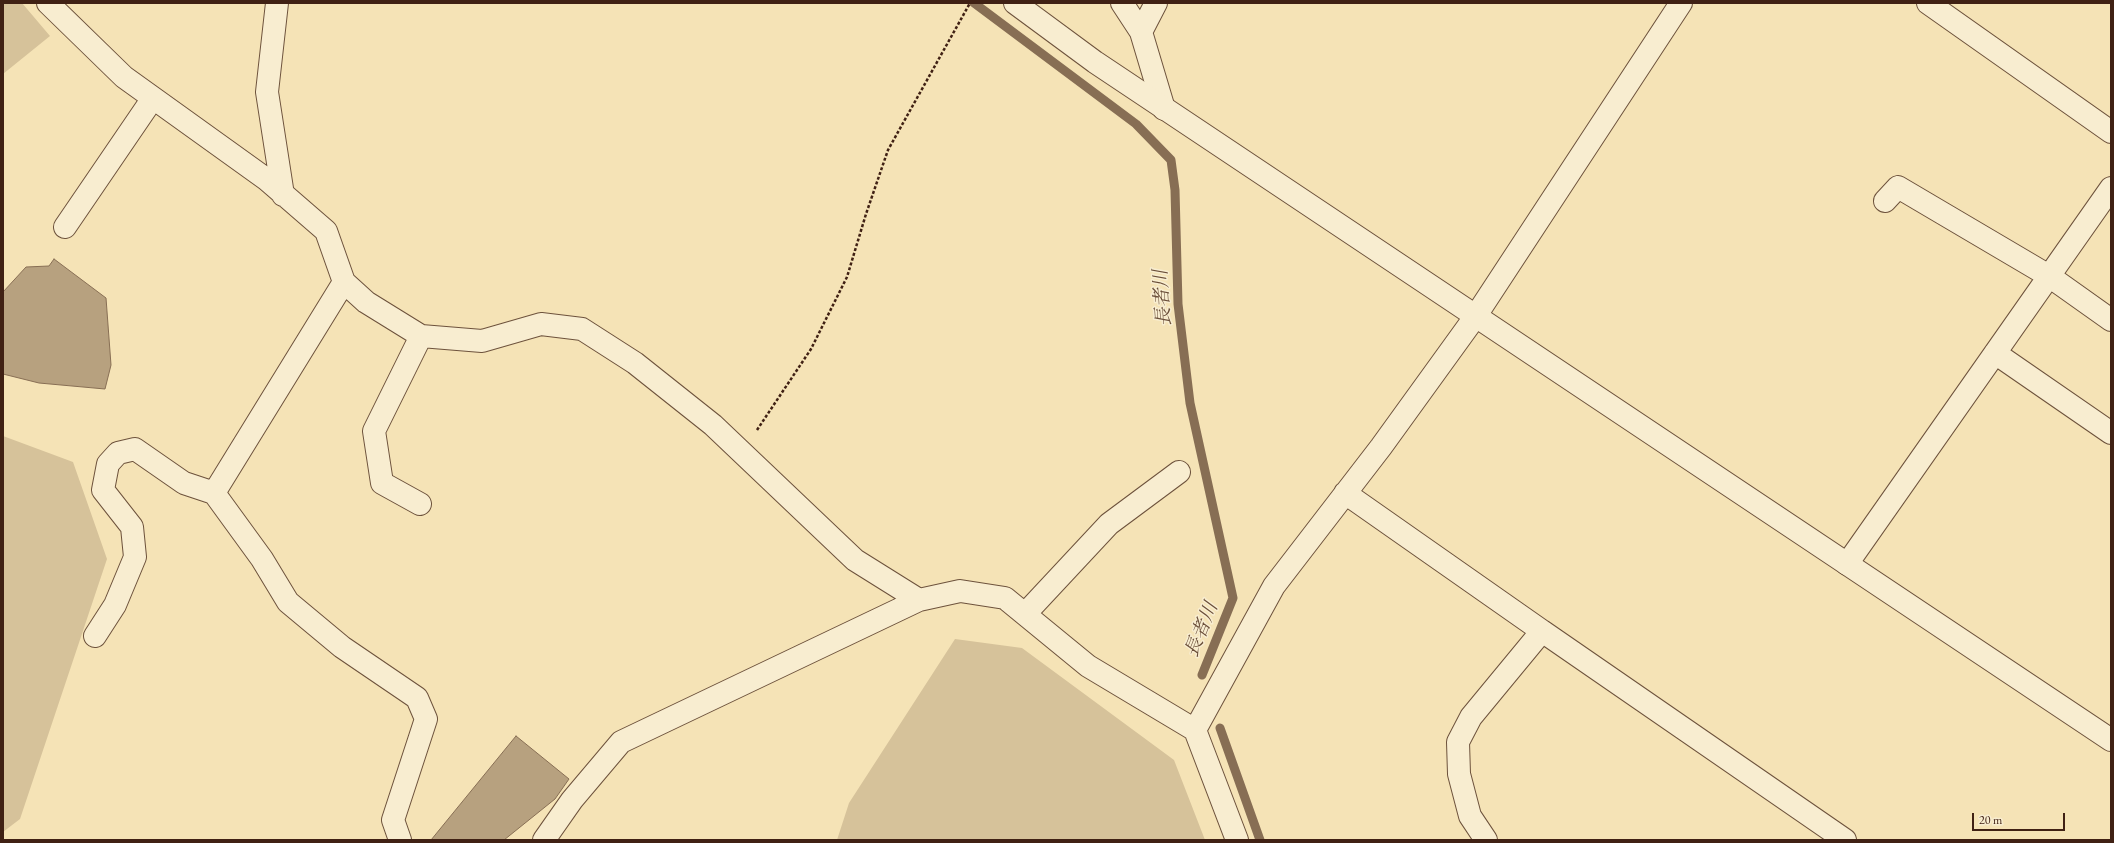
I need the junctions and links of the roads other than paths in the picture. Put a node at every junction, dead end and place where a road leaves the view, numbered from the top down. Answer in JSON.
{"nodes":[{"id":1,"x":48,"y":3,"type":"edge"},
{"id":2,"x":277,"y":3,"type":"edge"},
{"id":3,"x":1015,"y":3,"type":"edge"},
{"id":4,"x":1122,"y":3,"type":"edge"},
{"id":5,"x":1156,"y":3,"type":"edge"},
{"id":6,"x":1681,"y":3,"type":"edge"},
{"id":7,"x":1928,"y":3,"type":"edge"},
{"id":8,"x":1141,"y":32,"type":"junction"},
{"id":9,"x":153,"y":98,"type":"junction"},
{"id":10,"x":1164,"y":109,"type":"junction"},
{"id":11,"x":2111,"y":132,"type":"edge"},
{"id":12,"x":2111,"y":188,"type":"edge"},
{"id":13,"x":284,"y":195,"type":"junction"},
{"id":14,"x":1885,"y":201,"type":"dead end"},
{"id":15,"x":65,"y":227,"type":"dead end"},
{"id":16,"x":2049,"y":276,"type":"junction"},
{"id":17,"x":344,"y":282,"type":"junction"},
{"id":18,"x":1475,"y":317,"type":"junction"},
{"id":19,"x":2111,"y":320,"type":"edge"},
{"id":20,"x":421,"y":336,"type":"junction"},
{"id":21,"x":1995,"y":353,"type":"junction"},
{"id":22,"x":2111,"y":432,"type":"edge"},
{"id":23,"x":1179,"y":472,"type":"dead end"},
{"id":24,"x":214,"y":493,"type":"junction"},
{"id":25,"x":1346,"y":493,"type":"junction"},
{"id":26,"x":420,"y":504,"type":"dead end"},
{"id":27,"x":1847,"y":564,"type":"junction"},
{"id":28,"x":919,"y":600,"type":"junction"},
{"id":29,"x":1026,"y":614,"type":"junction"},
{"id":30,"x":1542,"y":631,"type":"junction"},
{"id":31,"x":95,"y":636,"type":"dead end"},
{"id":32,"x":1195,"y":730,"type":"junction"},
{"id":33,"x":2111,"y":740,"type":"edge"},
{"id":34,"x":394,"y":833,"type":"edge"},
{"id":35,"x":544,"y":840,"type":"edge"},
{"id":36,"x":1236,"y":840,"type":"edge"},
{"id":37,"x":1486,"y":840,"type":"edge"},
{"id":38,"x":1845,"y":840,"type":"edge"}],
"edges":[{"from":1,"to":9,"type":"street"},
{"from":2,"to":13,"type":"street"},
{"from":3,"to":10,"type":"street"},
{"from":4,"to":8,"type":"street"},
{"from":5,"to":8,"type":"street"},
{"from":6,"to":18,"type":"street"},
{"from":7,"to":11,"type":"street"},
{"from":8,"to":10,"type":"street"},
{"from":9,"to":13,"type":"street"},
{"from":9,"to":15,"type":"street"},
{"from":10,"to":18,"type":"street"},
{"from":12,"to":16,"type":"street"},
{"from":13,"to":17,"type":"street"},
{"from":14,"to":16,"type":"street"},
{"from":16,"to":19,"type":"street"},
{"from":16,"to":21,"type":"street"},
{"from":17,"to":20,"type":"street"},
{"from":17,"to":24,"type":"street"},
{"from":18,"to":25,"type":"street"},
{"from":18,"to":27,"type":"street"},
{"from":20,"to":26,"type":"street"},
{"from":20,"to":28,"type":"street"},
{"from":21,"to":22,"type":"street"},
{"from":21,"to":27,"type":"street"},
{"from":23,"to":29,"type":"street"},
{"from":24,"to":31,"type":"street"},
{"from":24,"to":34,"type":"street"},
{"from":25,"to":30,"type":"street"},
{"from":25,"to":32,"type":"street"},
{"from":27,"to":33,"type":"street"},
{"from":28,"to":29,"type":"street"},
{"from":28,"to":35,"type":"street"},
{"from":29,"to":32,"type":"street"},
{"from":30,"to":37,"type":"street"},
{"from":30,"to":38,"type":"street"},
{"from":32,"to":36,"type":"street"}]}
